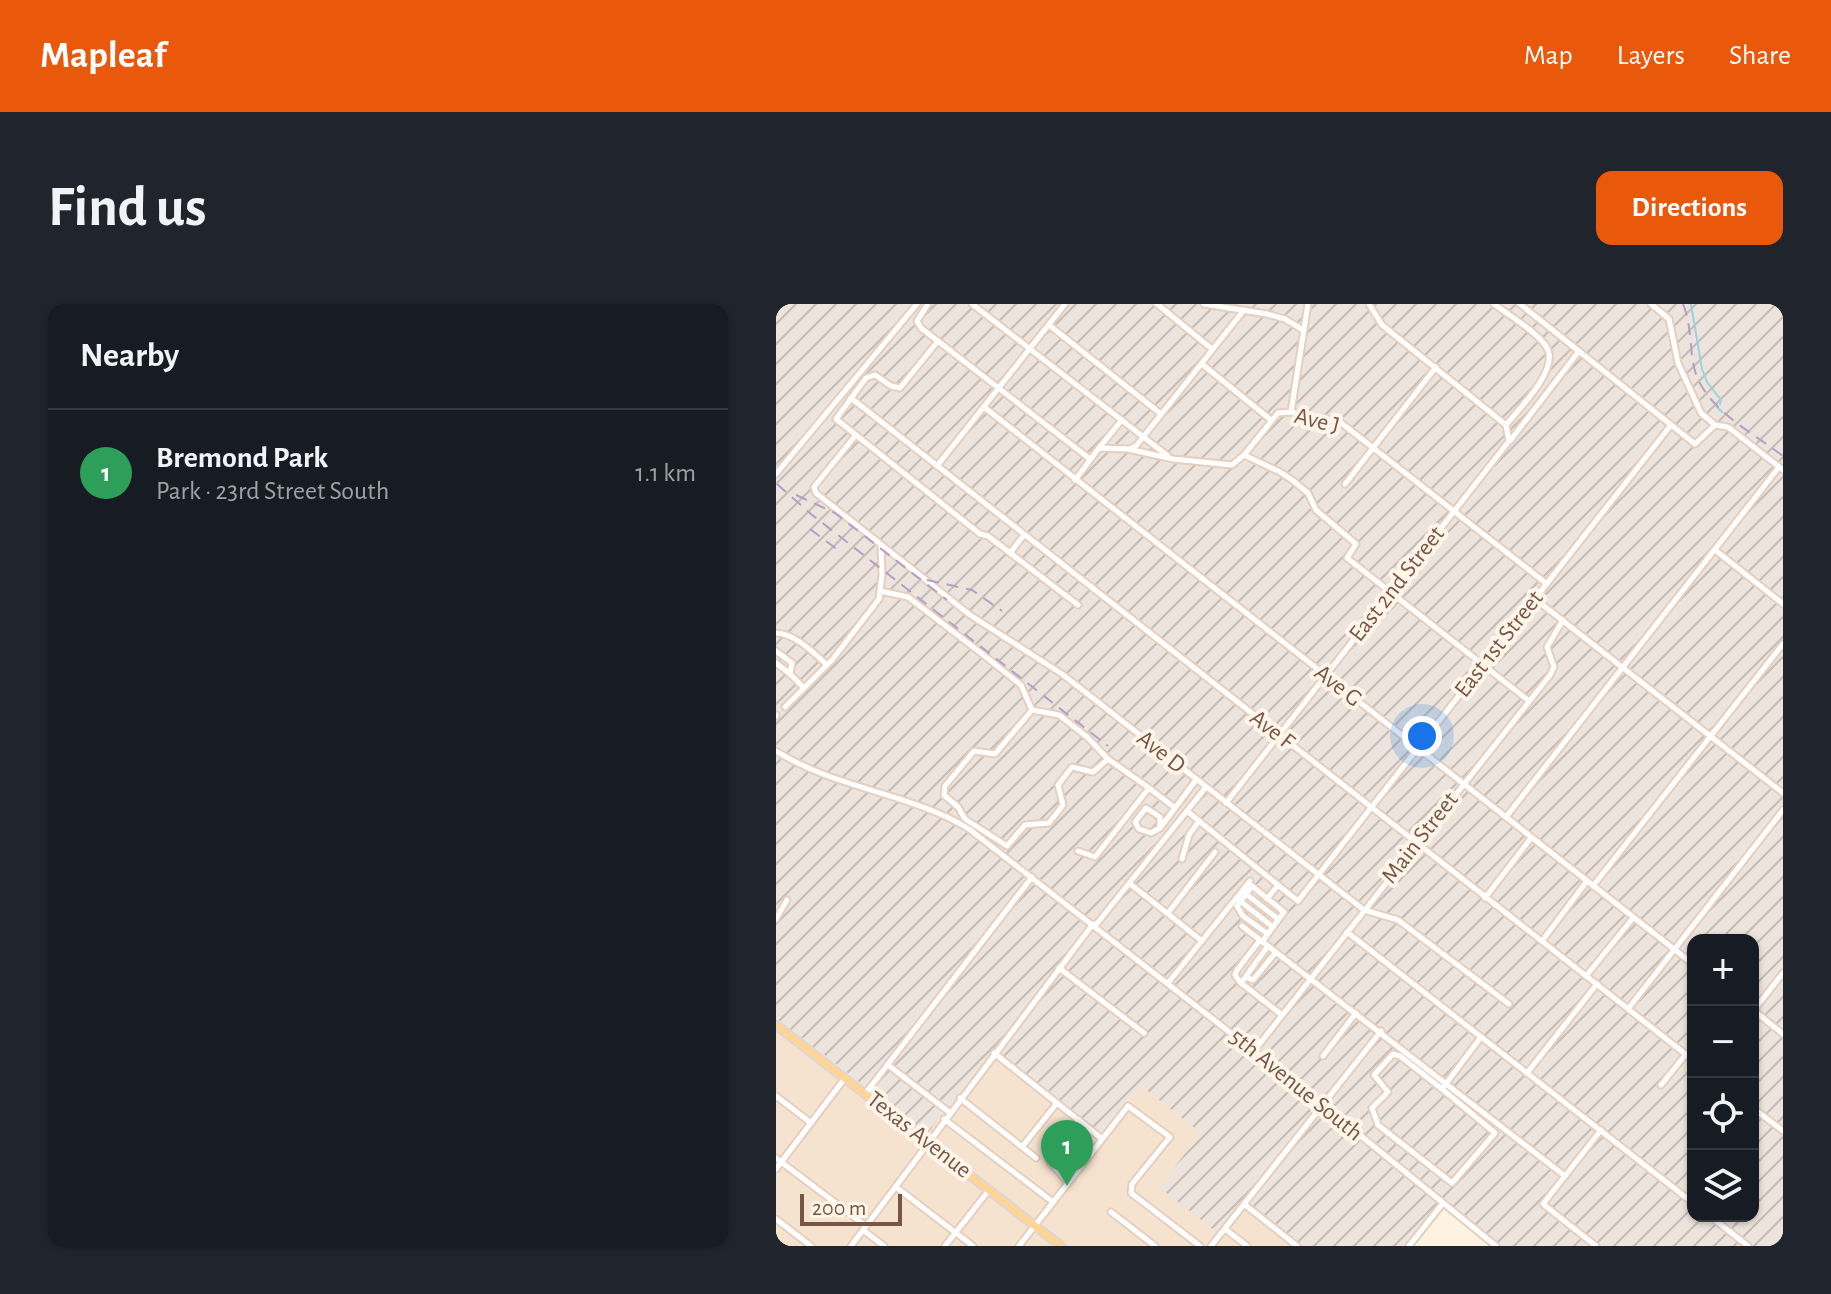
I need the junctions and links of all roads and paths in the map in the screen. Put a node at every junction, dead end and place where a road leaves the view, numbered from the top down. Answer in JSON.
{"nodes":[{"id":1,"x":917,"y":304,"type":"edge"},
{"id":2,"x":928,"y":304,"type":"edge"},
{"id":3,"x":972,"y":304,"type":"edge"},
{"id":4,"x":1065,"y":304,"type":"edge"},
{"id":5,"x":1157,"y":304,"type":"edge"},
{"id":6,"x":1204,"y":304,"type":"edge"},
{"id":7,"x":1308,"y":304,"type":"edge"},
{"id":8,"x":1369,"y":304,"type":"edge"},
{"id":9,"x":1494,"y":304,"type":"edge"},
{"id":10,"x":1520,"y":304,"type":"edge"},
{"id":11,"x":1651,"y":304,"type":"edge"},
{"id":12,"x":1244,"y":310,"type":"junction"},
{"id":13,"x":1049,"y":325,"type":"junction"},
{"id":14,"x":1303,"y":330,"type":"junction"},
{"id":15,"x":938,"y":341,"type":"junction"},
{"id":16,"x":1212,"y":349,"type":"junction"},
{"id":17,"x":1030,"y":350,"type":"junction"},
{"id":18,"x":1579,"y":351,"type":"junction"},
{"id":19,"x":1202,"y":364,"type":"junction"},
{"id":20,"x":1436,"y":367,"type":"junction"},
{"id":21,"x":999,"y":389,"type":"junction"},
{"id":22,"x":851,"y":398,"type":"junction"},
{"id":23,"x":984,"y":407,"type":"junction"},
{"id":24,"x":1291,"y":412,"type":"junction"},
{"id":25,"x":1161,"y":414,"type":"junction"},
{"id":26,"x":1271,"y":420,"type":"junction"},
{"id":27,"x":1121,"y":421,"type":"junction"},
{"id":28,"x":1506,"y":425,"type":"junction"},
{"id":29,"x":1671,"y":425,"type":"junction"},
{"id":30,"x":1715,"y":425,"type":"junction"},
{"id":31,"x":855,"y":436,"type":"junction"},
{"id":32,"x":1143,"y":437,"type":"junction"},
{"id":33,"x":1509,"y":441,"type":"junction"},
{"id":34,"x":1099,"y":448,"type":"junction"},
{"id":35,"x":1374,"y":448,"type":"junction"},
{"id":36,"x":1128,"y":449,"type":"junction"},
{"id":37,"x":1244,"y":455,"type":"junction"},
{"id":38,"x":1090,"y":459,"type":"junction"},
{"id":39,"x":1173,"y":459,"type":"junction"},
{"id":40,"x":937,"y":466,"type":"junction"},
{"id":41,"x":1781,"y":468,"type":"edge"},
{"id":42,"x":776,"y":474,"type":"edge"},
{"id":43,"x":1075,"y":480,"type":"junction"},
{"id":44,"x":1345,"y":484,"type":"dead end"},
{"id":45,"x":1454,"y":511,"type":"junction"},
{"id":46,"x":1024,"y":535,"type":"junction"},
{"id":47,"x":881,"y":545,"type":"junction"},
{"id":48,"x":1715,"y":550,"type":"junction"},
{"id":49,"x":1010,"y":553,"type":"junction"},
{"id":50,"x":1547,"y":584,"type":"junction"},
{"id":51,"x":880,"y":591,"type":"junction"},
{"id":52,"x":1391,"y":593,"type":"junction"},
{"id":53,"x":1535,"y":599,"type":"junction"},
{"id":54,"x":1783,"y":604,"type":"edge"},
{"id":55,"x":1078,"y":605,"type":"dead end"},
{"id":56,"x":1563,"y":620,"type":"junction"},
{"id":57,"x":776,"y":633,"type":"edge"},
{"id":58,"x":1783,"y":644,"type":"edge"},
{"id":59,"x":776,"y":651,"type":"edge"},
{"id":60,"x":776,"y":663,"type":"edge"},
{"id":61,"x":1483,"y":664,"type":"junction"},
{"id":62,"x":827,"y":665,"type":"junction"},
{"id":63,"x":1623,"y":668,"type":"junction"},
{"id":64,"x":790,"y":674,"type":"junction"},
{"id":65,"x":1325,"y":676,"type":"junction"},
{"id":66,"x":804,"y":688,"type":"junction"},
{"id":67,"x":1529,"y":701,"type":"junction"},
{"id":68,"x":785,"y":707,"type":"dead end"},
{"id":69,"x":1032,"y":710,"type":"junction"},
{"id":70,"x":1278,"y":735,"type":"junction"},
{"id":71,"x":1711,"y":736,"type":"junction"},
{"id":72,"x":1418,"y":748,"type":"junction"},
{"id":73,"x":777,"y":752,"type":"edge"},
{"id":74,"x":1108,"y":759,"type":"junction"},
{"id":75,"x":1196,"y":780,"type":"junction"},
{"id":76,"x":1463,"y":784,"type":"junction"},
{"id":77,"x":1206,"y":787,"type":"junction"},
{"id":78,"x":1149,"y":788,"type":"junction"},
{"id":79,"x":1783,"y":793,"type":"edge"},
{"id":80,"x":1226,"y":803,"type":"junction"},
{"id":81,"x":1175,"y":808,"type":"junction"},
{"id":82,"x":1371,"y":808,"type":"junction"},
{"id":83,"x":1783,"y":810,"type":"edge"},
{"id":84,"x":1187,"y":811,"type":"junction"},
{"id":85,"x":1506,"y":817,"type":"junction"},
{"id":86,"x":1199,"y":821,"type":"junction"},
{"id":87,"x":1160,"y":828,"type":"junction"},
{"id":88,"x":1531,"y":838,"type":"junction"},
{"id":89,"x":1416,"y":843,"type":"junction"},
{"id":90,"x":1078,"y":851,"type":"dead end"},
{"id":91,"x":1215,"y":852,"type":"dead end"},
{"id":92,"x":1182,"y":859,"type":"dead end"},
{"id":93,"x":1318,"y":875,"type":"junction"},
{"id":94,"x":1032,"y":877,"type":"junction"},
{"id":95,"x":1250,"y":881,"type":"dead end"},
{"id":96,"x":1129,"y":883,"type":"junction"},
{"id":97,"x":1590,"y":884,"type":"junction"},
{"id":98,"x":1278,"y":885,"type":"junction"},
{"id":99,"x":1246,"y":894,"type":"junction"},
{"id":100,"x":1485,"y":898,"type":"junction"},
{"id":101,"x":1267,"y":899,"type":"junction"},
{"id":102,"x":787,"y":900,"type":"dead end"},
{"id":103,"x":1240,"y":901,"type":"junction"},
{"id":104,"x":1364,"y":910,"type":"junction"},
{"id":105,"x":1168,"y":913,"type":"junction"},
{"id":106,"x":1633,"y":917,"type":"junction"},
{"id":107,"x":776,"y":919,"type":"edge"},
{"id":108,"x":1278,"y":919,"type":"junction"},
{"id":109,"x":1094,"y":925,"type":"junction"},
{"id":110,"x":1242,"y":926,"type":"dead end"},
{"id":111,"x":1273,"y":927,"type":"junction"},
{"id":112,"x":1347,"y":932,"type":"junction"},
{"id":113,"x":1268,"y":934,"type":"junction"},
{"id":114,"x":1202,"y":941,"type":"junction"},
{"id":115,"x":1541,"y":941,"type":"junction"},
{"id":116,"x":1263,"y":942,"type":"junction"},
{"id":117,"x":1674,"y":949,"type":"junction"},
{"id":118,"x":1276,"y":952,"type":"junction"},
{"id":119,"x":1687,"y":959,"type":"edge"},
{"id":120,"x":1059,"y":968,"type":"junction"},
{"id":121,"x":1783,"y":973,"type":"edge"},
{"id":122,"x":1586,"y":976,"type":"junction"},
{"id":123,"x":1246,"y":977,"type":"junction"},
{"id":124,"x":1311,"y":978,"type":"junction"},
{"id":125,"x":1168,"y":983,"type":"junction"},
{"id":126,"x":1241,"y":983,"type":"junction"},
{"id":127,"x":1597,"y":984,"type":"junction"},
{"id":128,"x":1509,"y":1004,"type":"dead end"},
{"id":129,"x":1756,"y":1006,"type":"edge"},
{"id":130,"x":1628,"y":1009,"type":"junction"},
{"id":131,"x":1356,"y":1013,"type":"junction"},
{"id":132,"x":1282,"y":1015,"type":"junction"},
{"id":133,"x":1759,"y":1015,"type":"edge"},
{"id":134,"x":776,"y":1025,"type":"edge"},
{"id":135,"x":1381,"y":1031,"type":"junction"},
{"id":136,"x":1144,"y":1033,"type":"dead end"},
{"id":137,"x":1783,"y":1034,"type":"edge"},
{"id":138,"x":1481,"y":1037,"type":"junction"},
{"id":139,"x":1254,"y":1051,"type":"junction"},
{"id":140,"x":994,"y":1053,"type":"junction"},
{"id":141,"x":1686,"y":1054,"type":"joint"},
{"id":142,"x":1323,"y":1056,"type":"dead end"},
{"id":143,"x":888,"y":1065,"type":"junction"},
{"id":144,"x":1527,"y":1073,"type":"junction"},
{"id":145,"x":845,"y":1078,"type":"junction"},
{"id":146,"x":1446,"y":1082,"type":"junction"},
{"id":147,"x":1661,"y":1085,"type":"dead end"},
{"id":148,"x":1442,"y":1089,"type":"junction"},
{"id":149,"x":865,"y":1094,"type":"junction"},
{"id":150,"x":776,"y":1096,"type":"edge"},
{"id":151,"x":960,"y":1098,"type":"junction"},
{"id":152,"x":1057,"y":1103,"type":"junction"},
{"id":153,"x":1323,"y":1105,"type":"junction"},
{"id":154,"x":949,"y":1112,"type":"junction"},
{"id":155,"x":1759,"y":1113,"type":"edge"},
{"id":156,"x":944,"y":1119,"type":"junction"},
{"id":157,"x":1079,"y":1120,"type":"junction"},
{"id":158,"x":811,"y":1123,"type":"junction"},
{"id":159,"x":1601,"y":1130,"type":"junction"},
{"id":160,"x":1783,"y":1131,"type":"edge"},
{"id":161,"x":1101,"y":1138,"type":"junction"},
{"id":162,"x":929,"y":1143,"type":"junction"},
{"id":163,"x":1022,"y":1147,"type":"junction"},
{"id":164,"x":1036,"y":1158,"type":"dead end"},
{"id":165,"x":779,"y":1160,"type":"edge"},
{"id":166,"x":776,"y":1169,"type":"edge"},
{"id":167,"x":1565,"y":1176,"type":"junction"},
{"id":168,"x":1068,"y":1182,"type":"junction"},
{"id":169,"x":896,"y":1187,"type":"junction"},
{"id":170,"x":989,"y":1190,"type":"junction"},
{"id":171,"x":1687,"y":1198,"type":"edge"},
{"id":172,"x":1053,"y":1202,"type":"junction"},
{"id":173,"x":1443,"y":1203,"type":"junction"},
{"id":174,"x":1244,"y":1204,"type":"junction"},
{"id":175,"x":1111,"y":1212,"type":"dead end"},
{"id":176,"x":776,"y":1219,"type":"edge"},
{"id":177,"x":1718,"y":1222,"type":"edge"},
{"id":178,"x":1035,"y":1225,"type":"junction"},
{"id":179,"x":864,"y":1228,"type":"junction"},
{"id":180,"x":1225,"y":1229,"type":"junction"},
{"id":181,"x":956,"y":1233,"type":"junction"},
{"id":182,"x":811,"y":1246,"type":"edge"},
{"id":183,"x":851,"y":1246,"type":"edge"},
{"id":184,"x":884,"y":1246,"type":"edge"},
{"id":185,"x":945,"y":1246,"type":"edge"},
{"id":186,"x":973,"y":1246,"type":"edge"},
{"id":187,"x":1019,"y":1246,"type":"edge"},
{"id":188,"x":1061,"y":1246,"type":"edge"},
{"id":189,"x":1155,"y":1246,"type":"edge"},
{"id":190,"x":1200,"y":1246,"type":"edge"},
{"id":191,"x":1211,"y":1246,"type":"edge"},
{"id":192,"x":1247,"y":1246,"type":"edge"},
{"id":193,"x":1297,"y":1246,"type":"edge"},
{"id":194,"x":1409,"y":1246,"type":"edge"},
{"id":195,"x":1496,"y":1246,"type":"edge"},
{"id":196,"x":1596,"y":1246,"type":"edge"},
{"id":197,"x":1748,"y":1246,"type":"edge"}],
"edges":[{"from":1,"to":42,"type":"street"},
{"from":2,"to":15,"type":"street"},
{"from":3,"to":17,"type":"street"},
{"from":4,"to":13,"type":"street"},
{"from":5,"to":16,"type":"street"},
{"from":6,"to":12,"type":"street"},
{"from":7,"to":14,"type":"street"},
{"from":8,"to":20,"type":"street"},
{"from":9,"to":28,"type":"street"},
{"from":10,"to":18,"type":"street"},
{"from":11,"to":30,"type":"street"},
{"from":12,"to":14,"type":"street"},
{"from":12,"to":16,"type":"street"},
{"from":13,"to":17,"type":"street"},
{"from":13,"to":25,"type":"street"},
{"from":14,"to":24,"type":"street"},
{"from":15,"to":21,"type":"street"},
{"from":15,"to":22,"type":"street"},
{"from":16,"to":19,"type":"street"},
{"from":17,"to":21,"type":"street"},
{"from":17,"to":27,"type":"street"},
{"from":18,"to":29,"type":"street"},
{"from":18,"to":33,"type":"street","name":"East 2nd Street"},
{"from":19,"to":25,"type":"street"},
{"from":19,"to":26,"type":"street"},
{"from":20,"to":28,"type":"street"},
{"from":20,"to":35,"type":"street"},
{"from":21,"to":23,"type":"street"},
{"from":21,"to":38,"type":"street"},
{"from":22,"to":31,"type":"street"},
{"from":22,"to":40,"type":"street","name":"Ave F"},
{"from":23,"to":40,"type":"street"},
{"from":23,"to":43,"type":"street","name":"Ave G"},
{"from":24,"to":26,"type":"street","name":"Ave J"},
{"from":24,"to":35,"type":"street","name":"Ave J"},
{"from":25,"to":32,"type":"street"},
{"from":26,"to":37,"type":"street","name":"Ave J"},
{"from":27,"to":32,"type":"street"},
{"from":27,"to":34,"type":"street"},
{"from":28,"to":33,"type":"street"},
{"from":29,"to":30,"type":"street"},
{"from":29,"to":50,"type":"street","name":"East 1st Street"},
{"from":30,"to":41,"type":"street"},
{"from":31,"to":47,"type":"street","name":"Ave D"},
{"from":31,"to":49,"type":"street"},
{"from":32,"to":36,"type":"street"},
{"from":32,"to":39,"type":"street"},
{"from":33,"to":45,"type":"street","name":"East 2nd Street"},
{"from":34,"to":36,"type":"street"},
{"from":34,"to":38,"type":"street"},
{"from":35,"to":44,"type":"street"},
{"from":35,"to":45,"type":"street","name":"Ave J"},
{"from":36,"to":39,"type":"street"},
{"from":37,"to":39,"type":"street"},
{"from":37,"to":52,"type":"street"},
{"from":38,"to":43,"type":"street"},
{"from":40,"to":46,"type":"street","name":"Ave F"},
{"from":41,"to":48,"type":"street"},
{"from":43,"to":65,"type":"street","name":"Ave G"},
{"from":45,"to":50,"type":"street","name":"Ave J"},
{"from":45,"to":52,"type":"street","name":"East 2nd Street"},
{"from":46,"to":49,"type":"street"},
{"from":46,"to":70,"type":"street","name":"Ave F"},
{"from":47,"to":51,"type":"street"},
{"from":47,"to":75,"type":"street","name":"Ave D"},
{"from":48,"to":54,"type":"street"},
{"from":48,"to":63,"type":"street"},
{"from":49,"to":55,"type":"street"},
{"from":50,"to":53,"type":"street","name":"East 1st Street"},
{"from":51,"to":62,"type":"street"},
{"from":51,"to":69,"type":"street"},
{"from":52,"to":61,"type":"street"},
{"from":52,"to":65,"type":"street","name":"East 2nd Street"},
{"from":53,"to":56,"type":"street"},
{"from":53,"to":61,"type":"street","name":"East 1st Street"},
{"from":56,"to":63,"type":"street"},
{"from":56,"to":67,"type":"street","name":"Main Street"},
{"from":57,"to":62,"type":"street"},
{"from":58,"to":71,"type":"street"},
{"from":59,"to":64,"type":"street"},
{"from":60,"to":64,"type":"street"},
{"from":61,"to":67,"type":"street"},
{"from":61,"to":72,"type":"street","name":"East 1st Street"},
{"from":62,"to":66,"type":"street"},
{"from":63,"to":71,"type":"street"},
{"from":63,"to":85,"type":"street"},
{"from":64,"to":66,"type":"street"},
{"from":65,"to":70,"type":"street","name":"East 2nd Street"},
{"from":65,"to":72,"type":"street","name":"Ave G"},
{"from":66,"to":68,"type":"street"},
{"from":67,"to":76,"type":"street","name":"Main Street"},
{"from":69,"to":74,"type":"street"},
{"from":69,"to":74,"type":"street"},
{"from":70,"to":80,"type":"street","name":"East 2nd Street"},
{"from":70,"to":82,"type":"street","name":"Ave F"},
{"from":71,"to":79,"type":"street"},
{"from":71,"to":97,"type":"street"},
{"from":72,"to":76,"type":"street","name":"Ave G"},
{"from":72,"to":82,"type":"street","name":"East 1st Street"},
{"from":73,"to":94,"type":"street","name":"5th Avenue South"},
{"from":74,"to":78,"type":"street"},
{"from":75,"to":77,"type":"street","name":"Ave D"},
{"from":75,"to":81,"type":"street"},
{"from":76,"to":85,"type":"street","name":"Ave G"},
{"from":76,"to":89,"type":"street","name":"Main Street"},
{"from":77,"to":80,"type":"street","name":"Ave D"},
{"from":77,"to":84,"type":"street"},
{"from":78,"to":81,"type":"street"},
{"from":78,"to":90,"type":"street"},
{"from":80,"to":93,"type":"street","name":"Ave D"},
{"from":81,"to":87,"type":"street"},
{"from":82,"to":89,"type":"street","name":"Ave F"},
{"from":82,"to":93,"type":"street","name":"East 1st Street"},
{"from":83,"to":117,"type":"street"},
{"from":84,"to":86,"type":"street"},
{"from":84,"to":96,"type":"street"},
{"from":85,"to":88,"type":"street","name":"Ave G"},
{"from":86,"to":92,"type":"street"},
{"from":86,"to":98,"type":"street"},
{"from":87,"to":87,"type":"street"},
{"from":88,"to":97,"type":"street","name":"Ave G"},
{"from":88,"to":100,"type":"street"},
{"from":89,"to":100,"type":"street","name":"Ave F"},
{"from":89,"to":104,"type":"street","name":"Main Street"},
{"from":91,"to":105,"type":"street"},
{"from":93,"to":98,"type":"street","name":"East 1st Street"},
{"from":93,"to":104,"type":"street","name":"Ave D"},
{"from":94,"to":109,"type":"street","name":"5th Avenue South"},
{"from":94,"to":143,"type":"street"},
{"from":95,"to":114,"type":"street"},
{"from":96,"to":105,"type":"street"},
{"from":96,"to":109,"type":"street"},
{"from":97,"to":106,"type":"street","name":"Ave G"},
{"from":97,"to":115,"type":"street"},
{"from":98,"to":101,"type":"street"},
{"from":99,"to":101,"type":"street"},
{"from":99,"to":103,"type":"street"},
{"from":99,"to":108,"type":"street"},
{"from":100,"to":115,"type":"street","name":"Ave F"},
{"from":101,"to":108,"type":"street"},
{"from":102,"to":107,"type":"street"},
{"from":103,"to":111,"type":"street"},
{"from":103,"to":113,"type":"street"},
{"from":104,"to":112,"type":"street","name":"Main Street"},
{"from":104,"to":128,"type":"street","name":"Ave D"},
{"from":105,"to":114,"type":"street"},
{"from":106,"to":117,"type":"street","name":"Ave G"},
{"from":106,"to":122,"type":"street"},
{"from":108,"to":111,"type":"street"},
{"from":109,"to":120,"type":"street"},
{"from":109,"to":125,"type":"street","name":"5th Avenue South"},
{"from":110,"to":116,"type":"street"},
{"from":111,"to":113,"type":"street"},
{"from":112,"to":124,"type":"street","name":"Main Street"},
{"from":112,"to":138,"type":"street"},
{"from":113,"to":116,"type":"street"},
{"from":114,"to":125,"type":"street"},
{"from":115,"to":122,"type":"street","name":"Ave F"},
{"from":116,"to":118,"type":"street"},
{"from":116,"to":123,"type":"street"},
{"from":116,"to":126,"type":"street"},
{"from":117,"to":119,"type":"street","name":"Ave G"},
{"from":117,"to":130,"type":"street"},
{"from":118,"to":123,"type":"street"},
{"from":118,"to":124,"type":"street"},
{"from":120,"to":136,"type":"street"},
{"from":120,"to":140,"type":"street"},
{"from":121,"to":129,"type":"street"},
{"from":122,"to":127,"type":"street","name":"Ave F"},
{"from":123,"to":126,"type":"street"},
{"from":124,"to":131,"type":"street"},
{"from":124,"to":132,"type":"street","name":"Main Street"},
{"from":125,"to":139,"type":"street","name":"5th Avenue South"},
{"from":126,"to":132,"type":"street"},
{"from":127,"to":130,"type":"street","name":"Ave F"},
{"from":127,"to":144,"type":"street"},
{"from":130,"to":141,"type":"street","name":"Ave F"},
{"from":131,"to":135,"type":"street"},
{"from":131,"to":142,"type":"street"},
{"from":132,"to":139,"type":"street","name":"Main Street"},
{"from":133,"to":137,"type":"street"},
{"from":134,"to":145,"type":"main road","name":"Texas Avenue"},
{"from":135,"to":146,"type":"street"},
{"from":135,"to":153,"type":"street"},
{"from":138,"to":144,"type":"street"},
{"from":138,"to":146,"type":"street"},
{"from":139,"to":153,"type":"street","name":"5th Avenue South"},
{"from":140,"to":151,"type":"street"},
{"from":140,"to":152,"type":"street"},
{"from":141,"to":147,"type":"street"},
{"from":143,"to":149,"type":"street"},
{"from":143,"to":154,"type":"street"},
{"from":144,"to":159,"type":"street"},
{"from":145,"to":149,"type":"main road","name":"Texas Avenue"},
{"from":145,"to":158,"type":"street"},
{"from":146,"to":148,"type":"street"},
{"from":146,"to":167,"type":"street"},
{"from":148,"to":148,"type":"street"},
{"from":149,"to":162,"type":"main road","name":"Texas Avenue"},
{"from":150,"to":158,"type":"street"},
{"from":151,"to":154,"type":"street"},
{"from":151,"to":163,"type":"street"},
{"from":152,"to":157,"type":"street"},
{"from":152,"to":163,"type":"street"},
{"from":153,"to":173,"type":"street","name":"5th Avenue South"},
{"from":153,"to":174,"type":"street"},
{"from":154,"to":156,"type":"street"},
{"from":155,"to":160,"type":"street"},
{"from":156,"to":162,"type":"street"},
{"from":156,"to":172,"type":"street"},
{"from":157,"to":161,"type":"street"},
{"from":157,"to":168,"type":"street"},
{"from":158,"to":165,"type":"street"},
{"from":159,"to":167,"type":"street"},
{"from":159,"to":171,"type":"street"},
{"from":161,"to":168,"type":"street"},
{"from":161,"to":190,"type":"street"},
{"from":162,"to":169,"type":"street"},
{"from":162,"to":170,"type":"main road","name":"Texas Avenue"},
{"from":163,"to":164,"type":"street"},
{"from":165,"to":166,"type":"street"},
{"from":165,"to":179,"type":"street"},
{"from":167,"to":196,"type":"street"},
{"from":168,"to":172,"type":"street"},
{"from":169,"to":179,"type":"street"},
{"from":169,"to":181,"type":"street"},
{"from":170,"to":178,"type":"main road","name":"Texas Avenue"},
{"from":170,"to":181,"type":"street"},
{"from":172,"to":178,"type":"street"},
{"from":173,"to":194,"type":"street"},
{"from":173,"to":195,"type":"street","name":"5th Avenue South"},
{"from":174,"to":180,"type":"street"},
{"from":174,"to":193,"type":"street"},
{"from":175,"to":189,"type":"street"},
{"from":176,"to":182,"type":"street"},
{"from":177,"to":197,"type":"street"},
{"from":178,"to":187,"type":"street"},
{"from":178,"to":188,"type":"main road","name":"Texas Avenue"},
{"from":179,"to":183,"type":"street"},
{"from":179,"to":184,"type":"street"},
{"from":180,"to":191,"type":"street"},
{"from":180,"to":192,"type":"street"},
{"from":181,"to":185,"type":"street"},
{"from":181,"to":186,"type":"street"}]}
